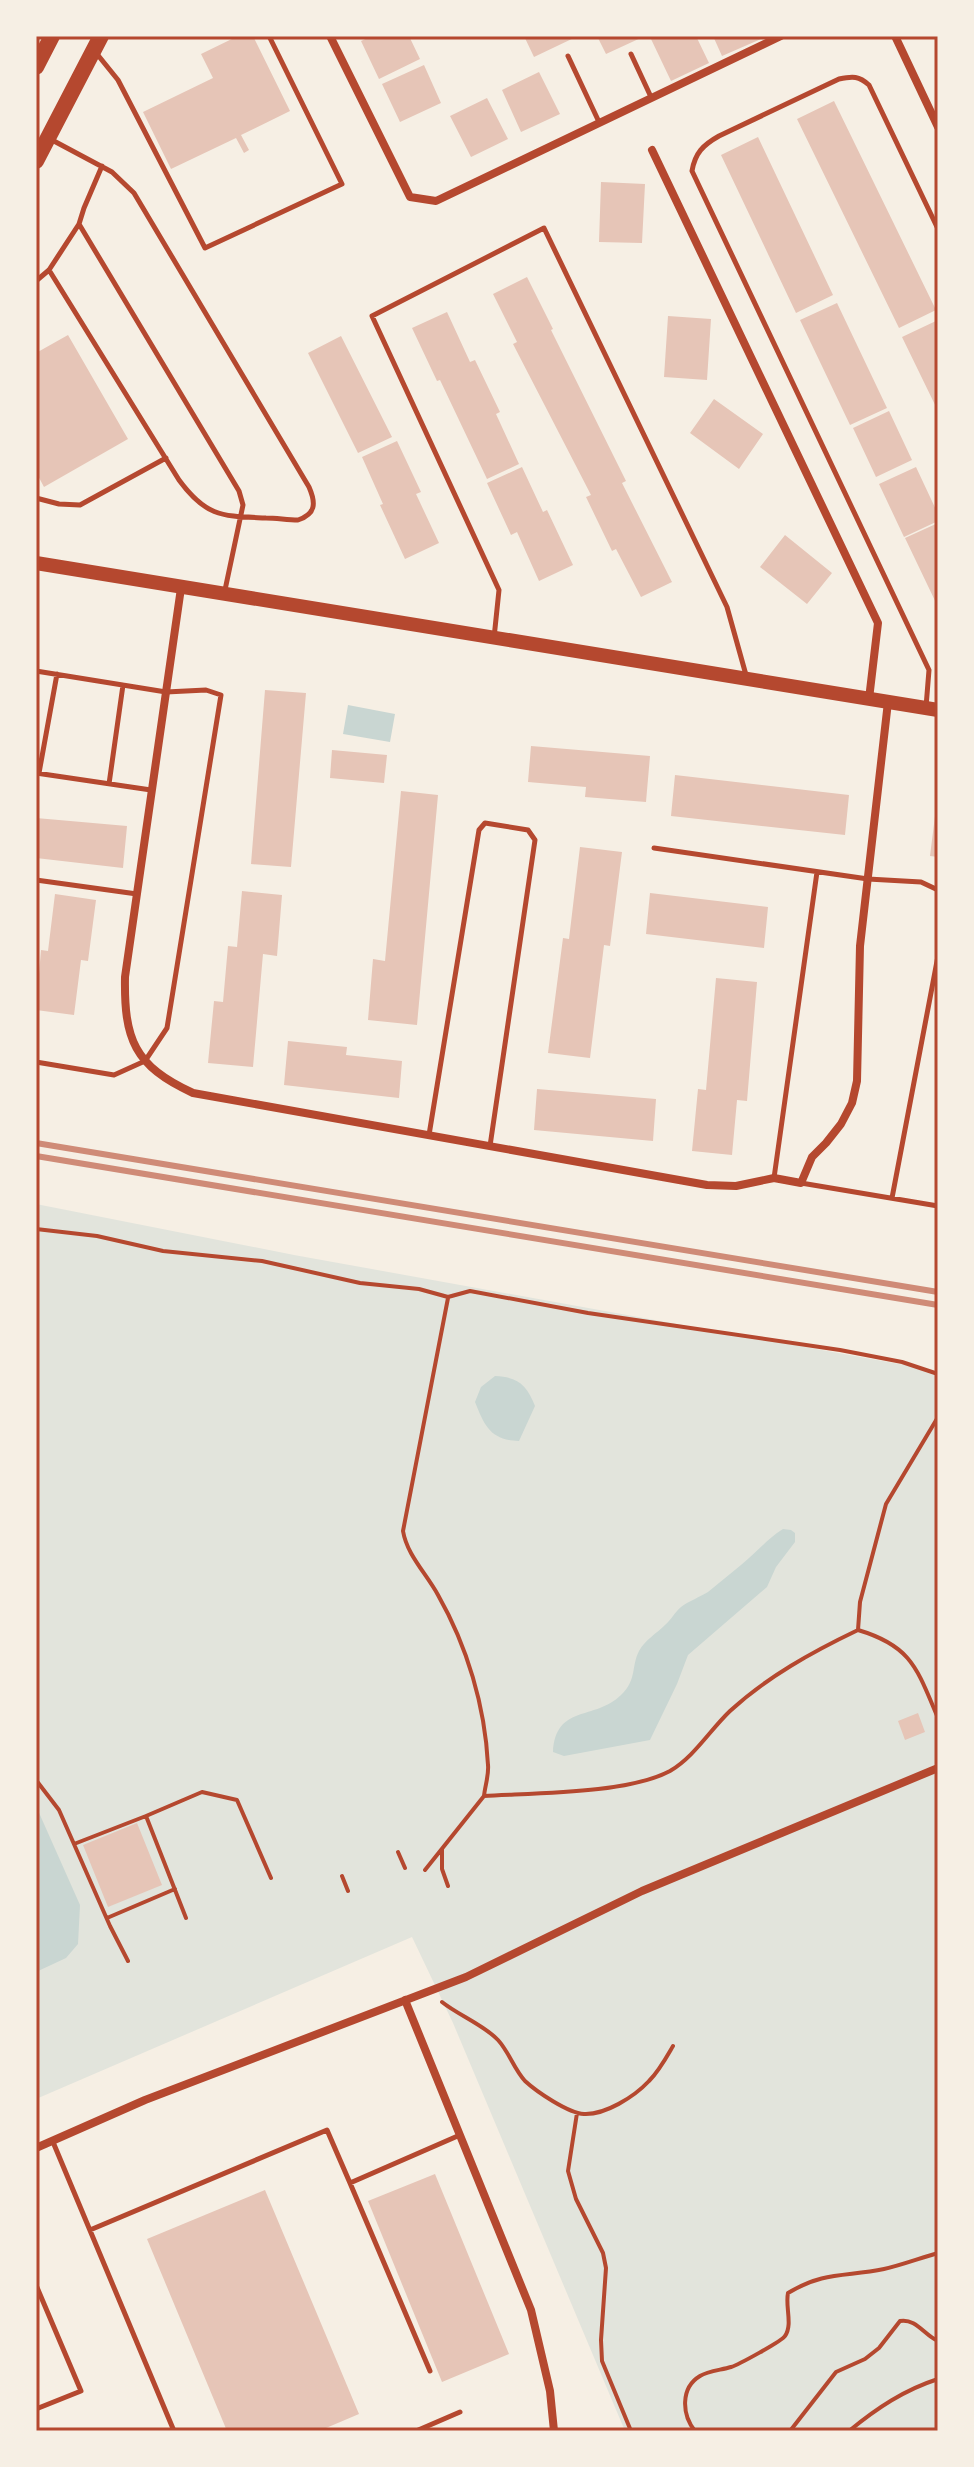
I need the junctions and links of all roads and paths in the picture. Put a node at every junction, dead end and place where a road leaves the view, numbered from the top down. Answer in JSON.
{"nodes":[{"id":1,"x":52,"y":36,"type":"edge"},
{"id":2,"x":269,"y":36,"type":"edge"},
{"id":3,"x":330,"y":36,"type":"edge"},
{"id":4,"x":780,"y":36,"type":"edge"},
{"id":5,"x":895,"y":36,"type":"edge"},
{"id":6,"x":97,"y":43,"type":"edge"},
{"id":7,"x":631,"y":54,"type":"dead end"},
{"id":8,"x":568,"y":56,"type":"dead end"},
{"id":9,"x":36,"y":67,"type":"edge"},
{"id":10,"x":651,"y":97,"type":"junction"},
{"id":11,"x":599,"y":122,"type":"junction"},
{"id":12,"x":938,"y":127,"type":"edge"},
{"id":13,"x":48,"y":138,"type":"junction"},
{"id":14,"x":652,"y":150,"type":"dead end"},
{"id":15,"x":36,"y":161,"type":"edge"},
{"id":16,"x":102,"y":165,"type":"junction"},
{"id":17,"x":79,"y":224,"type":"junction"},
{"id":18,"x":938,"y":229,"type":"edge"},
{"id":19,"x":49,"y":270,"type":"junction"},
{"id":20,"x":36,"y":281,"type":"edge"},
{"id":21,"x":166,"y":458,"type":"junction"},
{"id":22,"x":36,"y":498,"type":"edge"},
{"id":23,"x":241,"y":518,"type":"junction"},
{"id":24,"x":36,"y":563,"type":"edge"},
{"id":25,"x":181,"y":588,"type":"junction"},
{"id":26,"x":224,"y":595,"type":"junction"},
{"id":27,"x":494,"y":639,"type":"junction"},
{"id":28,"x":36,"y":671,"type":"edge"},
{"id":29,"x":57,"y":674,"type":"junction"},
{"id":30,"x":747,"y":679,"type":"junction"},
{"id":31,"x":123,"y":685,"type":"junction"},
{"id":32,"x":166,"y":692,"type":"junction"},
{"id":33,"x":869,"y":699,"type":"junction"},
{"id":34,"x":888,"y":702,"type":"junction"},
{"id":35,"x":932,"y":709,"type":"edge"},
{"id":36,"x":37,"y":773,"type":"edge"},
{"id":37,"x":109,"y":784,"type":"junction"},
{"id":38,"x":152,"y":790,"type":"junction"},
{"id":39,"x":654,"y":848,"type":"dead end"},
{"id":40,"x":817,"y":872,"type":"junction"},
{"id":41,"x":868,"y":879,"type":"junction"},
{"id":42,"x":36,"y":880,"type":"edge"},
{"id":43,"x":938,"y":890,"type":"edge"},
{"id":44,"x":137,"y":894,"type":"junction"},
{"id":45,"x":938,"y":956,"type":"edge"},
{"id":46,"x":145,"y":1061,"type":"junction"},
{"id":47,"x":36,"y":1062,"type":"edge"},
{"id":48,"x":429,"y":1135,"type":"junction"},
{"id":49,"x":490,"y":1146,"type":"junction"},
{"id":50,"x":774,"y":1178,"type":"junction"},
{"id":51,"x":801,"y":1183,"type":"junction"},
{"id":52,"x":892,"y":1198,"type":"junction"},
{"id":53,"x":938,"y":1206,"type":"edge"},
{"id":54,"x":36,"y":1229,"type":"edge"},
{"id":55,"x":448,"y":1297,"type":"junction"},
{"id":56,"x":938,"y":1374,"type":"edge"},
{"id":57,"x":938,"y":1417,"type":"edge"},
{"id":58,"x":858,"y":1630,"type":"junction"},
{"id":59,"x":938,"y":1718,"type":"edge"},
{"id":60,"x":938,"y":1768,"type":"edge"},
{"id":61,"x":36,"y":1780,"type":"edge"},
{"id":62,"x":484,"y":1796,"type":"junction"},
{"id":63,"x":146,"y":1816,"type":"junction"},
{"id":64,"x":74,"y":1844,"type":"junction"},
{"id":65,"x":442,"y":1849,"type":"junction"},
{"id":66,"x":398,"y":1852,"type":"dead end"},
{"id":67,"x":405,"y":1868,"type":"dead end"},
{"id":68,"x":425,"y":1870,"type":"dead end"},
{"id":69,"x":342,"y":1876,"type":"dead end"},
{"id":70,"x":271,"y":1878,"type":"dead end"},
{"id":71,"x":448,"y":1886,"type":"dead end"},
{"id":72,"x":175,"y":1889,"type":"junction"},
{"id":73,"x":348,"y":1891,"type":"dead end"},
{"id":74,"x":106,"y":1918,"type":"junction"},
{"id":75,"x":186,"y":1918,"type":"dead end"},
{"id":76,"x":128,"y":1961,"type":"dead end"},
{"id":77,"x":435,"y":1989,"type":"junction"},
{"id":78,"x":405,"y":2000,"type":"junction"},
{"id":79,"x":673,"y":2046,"type":"dead end"},
{"id":80,"x":577,"y":2113,"type":"junction"},
{"id":81,"x":460,"y":2135,"type":"junction"},
{"id":82,"x":53,"y":2142,"type":"junction"},
{"id":83,"x":36,"y":2148,"type":"edge"},
{"id":84,"x":350,"y":2183,"type":"junction"},
{"id":85,"x":90,"y":2230,"type":"junction"},
{"id":86,"x":938,"y":2253,"type":"edge"},
{"id":87,"x":36,"y":2285,"type":"edge"},
{"id":88,"x":938,"y":2341,"type":"edge"},
{"id":89,"x":430,"y":2371,"type":"dead end"},
{"id":90,"x":938,"y":2379,"type":"edge"},
{"id":91,"x":36,"y":2409,"type":"edge"},
{"id":92,"x":460,"y":2412,"type":"dead end"},
{"id":93,"x":174,"y":2431,"type":"edge"},
{"id":94,"x":416,"y":2431,"type":"edge"},
{"id":95,"x":554,"y":2431,"type":"edge"},
{"id":96,"x":631,"y":2431,"type":"edge"},
{"id":97,"x":695,"y":2431,"type":"edge"},
{"id":98,"x":790,"y":2431,"type":"edge"},
{"id":99,"x":849,"y":2431,"type":"edge"}],
"edges":[{"from":1,"to":9,"type":"main road"},
{"from":2,"to":6,"type":"lane"},
{"from":3,"to":11,"type":"street"},
{"from":4,"to":10,"type":"street"},
{"from":5,"to":12,"type":"street"},
{"from":6,"to":13,"type":"main road"},
{"from":7,"to":10,"type":"lane"},
{"from":8,"to":11,"type":"lane"},
{"from":10,"to":11,"type":"street"},
{"from":13,"to":15,"type":"main road"},
{"from":13,"to":16,"type":"lane"},
{"from":14,"to":33,"type":"street"},
{"from":16,"to":17,"type":"lane"},
{"from":16,"to":23,"type":"lane"},
{"from":17,"to":19,"type":"lane"},
{"from":17,"to":23,"type":"lane"},
{"from":18,"to":35,"type":"lane"},
{"from":19,"to":20,"type":"lane"},
{"from":19,"to":21,"type":"lane"},
{"from":21,"to":22,"type":"lane"},
{"from":21,"to":23,"type":"lane"},
{"from":23,"to":26,"type":"lane"},
{"from":24,"to":25,"type":"main road"},
{"from":25,"to":26,"type":"main road"},
{"from":25,"to":32,"type":"street"},
{"from":26,"to":27,"type":"main road"},
{"from":27,"to":30,"type":"main road"},
{"from":27,"to":30,"type":"lane"},
{"from":28,"to":29,"type":"lane"},
{"from":29,"to":31,"type":"lane"},
{"from":29,"to":36,"type":"lane"},
{"from":30,"to":33,"type":"main road"},
{"from":31,"to":32,"type":"lane"},
{"from":31,"to":37,"type":"lane"},
{"from":32,"to":38,"type":"street"},
{"from":32,"to":46,"type":"lane"},
{"from":33,"to":34,"type":"main road"},
{"from":34,"to":35,"type":"main road"},
{"from":34,"to":41,"type":"street"},
{"from":36,"to":37,"type":"lane"},
{"from":37,"to":38,"type":"lane"},
{"from":38,"to":44,"type":"street"},
{"from":39,"to":40,"type":"lane"},
{"from":40,"to":41,"type":"lane"},
{"from":40,"to":50,"type":"lane"},
{"from":41,"to":43,"type":"lane"},
{"from":41,"to":51,"type":"street"},
{"from":42,"to":44,"type":"lane"},
{"from":44,"to":46,"type":"street"},
{"from":45,"to":52,"type":"lane"},
{"from":46,"to":47,"type":"lane"},
{"from":46,"to":48,"type":"street"},
{"from":48,"to":49,"type":"street"},
{"from":48,"to":49,"type":"lane"},
{"from":49,"to":50,"type":"street"},
{"from":50,"to":51,"type":"street"},
{"from":51,"to":52,"type":"lane"},
{"from":52,"to":53,"type":"lane"},
{"from":54,"to":55,"type":"path"},
{"from":55,"to":56,"type":"path"},
{"from":55,"to":62,"type":"path"},
{"from":57,"to":58,"type":"path"},
{"from":58,"to":59,"type":"path"},
{"from":58,"to":62,"type":"path"},
{"from":60,"to":77,"type":"street"},
{"from":61,"to":64,"type":"path"},
{"from":62,"to":65,"type":"path"},
{"from":63,"to":64,"type":"path"},
{"from":63,"to":70,"type":"path"},
{"from":63,"to":72,"type":"path"},
{"from":64,"to":74,"type":"path"},
{"from":65,"to":68,"type":"path"},
{"from":65,"to":71,"type":"path"},
{"from":66,"to":67,"type":"path"},
{"from":69,"to":73,"type":"path"},
{"from":72,"to":74,"type":"path"},
{"from":72,"to":75,"type":"path"},
{"from":74,"to":76,"type":"path"},
{"from":77,"to":78,"type":"street"},
{"from":77,"to":80,"type":"path"},
{"from":78,"to":81,"type":"street"},
{"from":78,"to":82,"type":"street"},
{"from":79,"to":80,"type":"path"},
{"from":80,"to":96,"type":"path"},
{"from":81,"to":84,"type":"lane"},
{"from":81,"to":95,"type":"street"},
{"from":82,"to":83,"type":"street"},
{"from":82,"to":85,"type":"lane"},
{"from":84,"to":85,"type":"lane"},
{"from":84,"to":89,"type":"lane"},
{"from":85,"to":93,"type":"lane"},
{"from":86,"to":97,"type":"path"},
{"from":87,"to":91,"type":"lane"},
{"from":88,"to":98,"type":"path"},
{"from":90,"to":99,"type":"path"},
{"from":92,"to":94,"type":"lane"}]}
